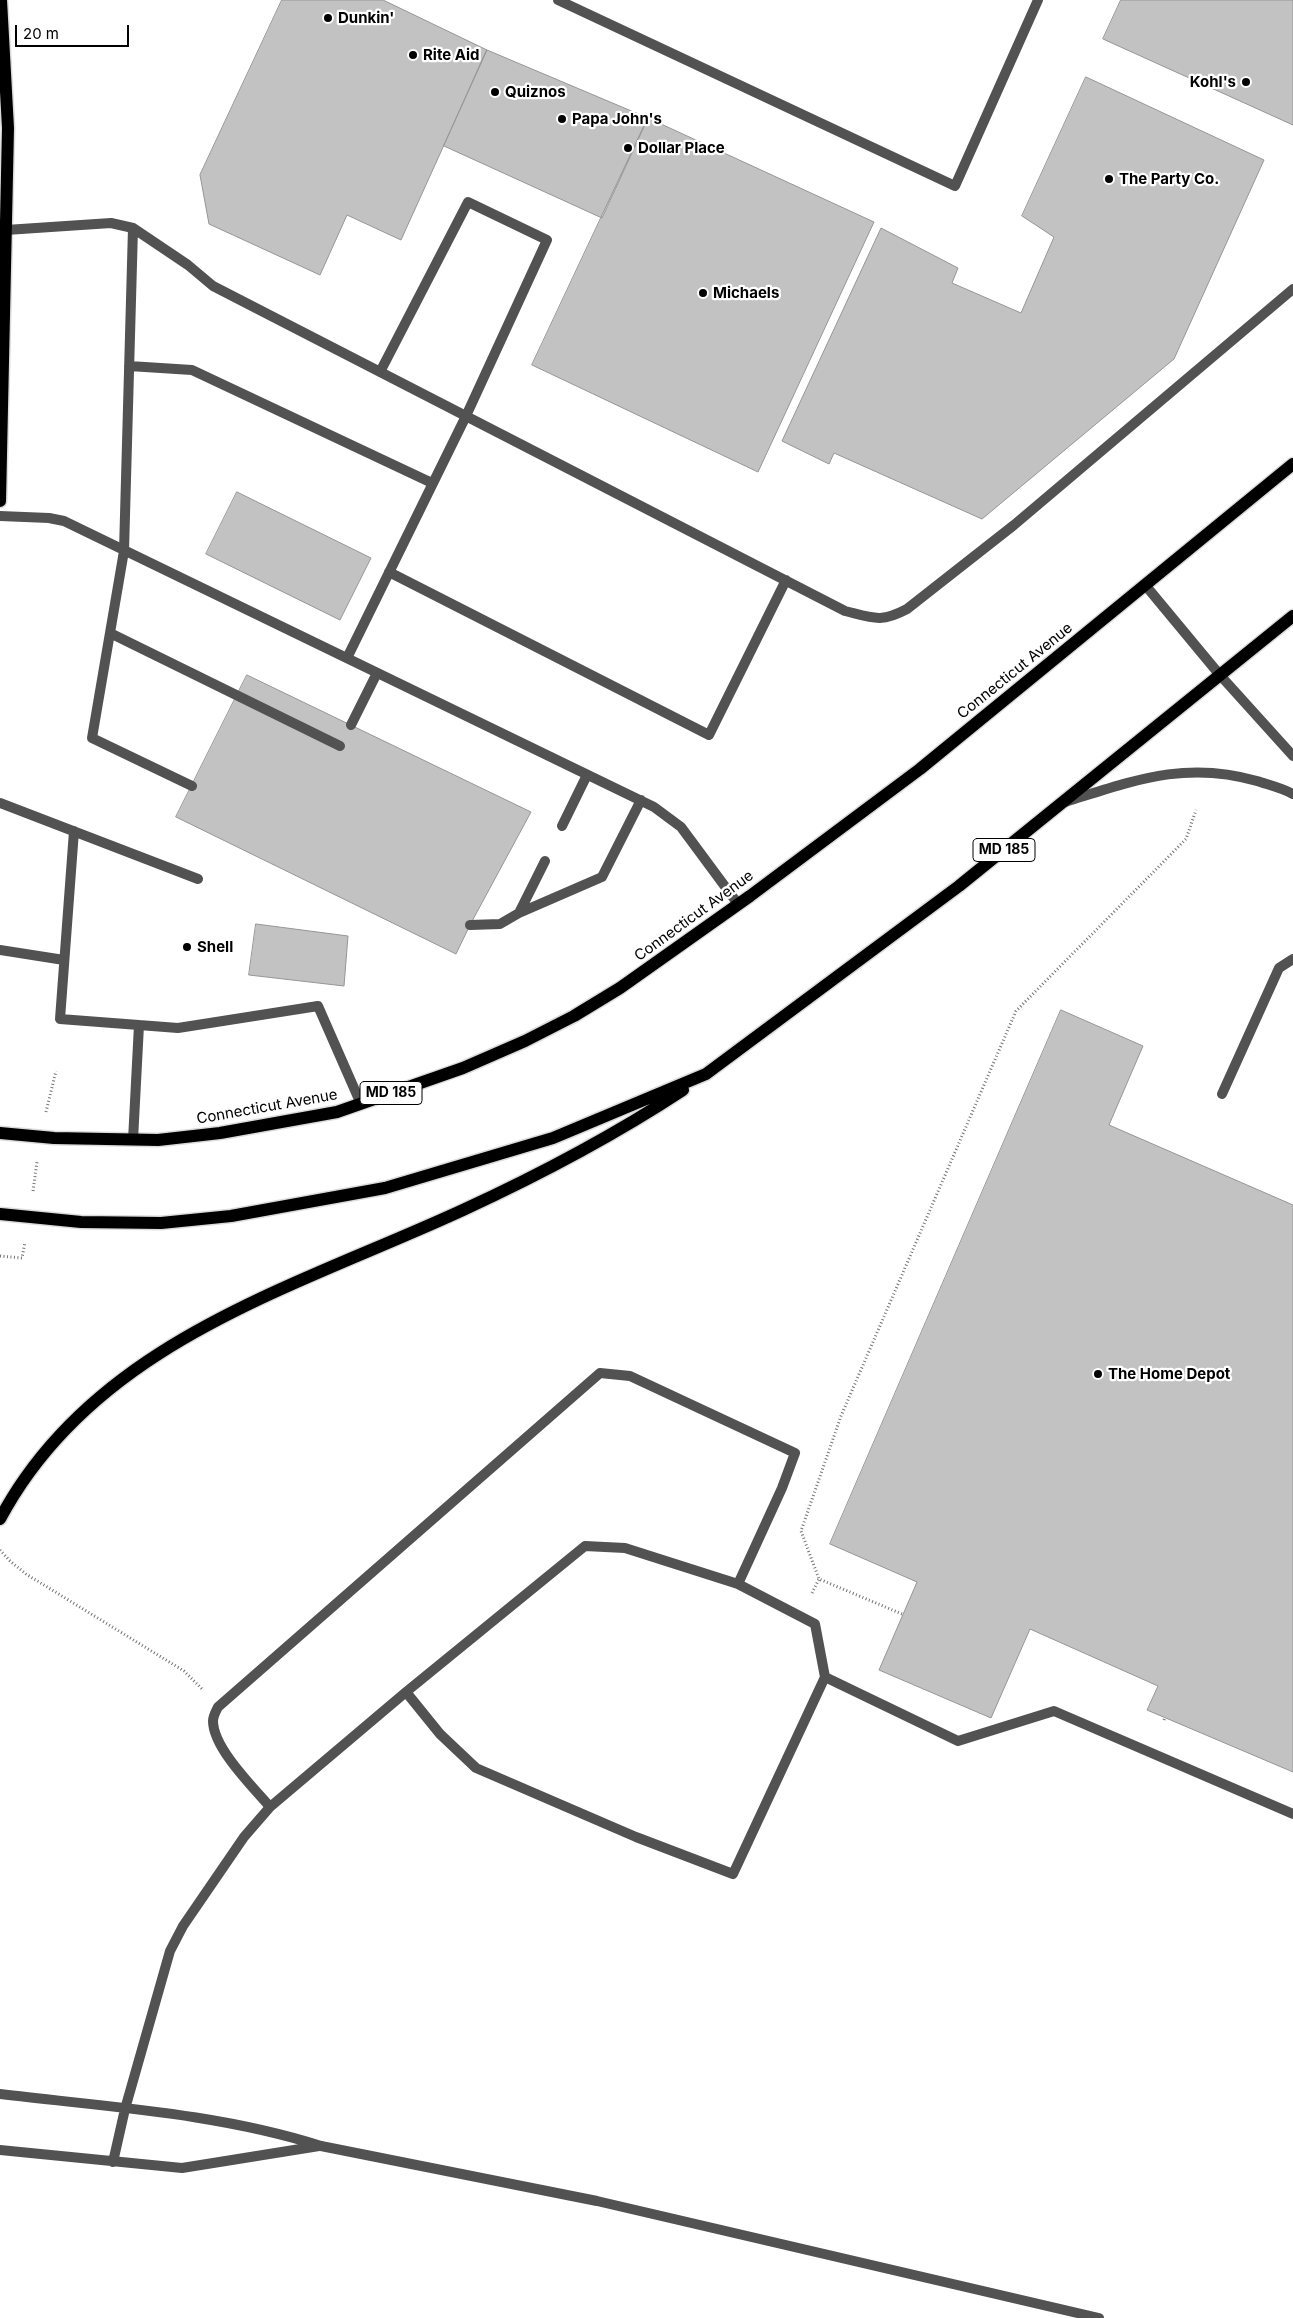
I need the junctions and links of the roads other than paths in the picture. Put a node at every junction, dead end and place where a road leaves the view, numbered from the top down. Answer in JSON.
{"nodes":[{"id":1,"x":1,"y":0,"type":"edge"},
{"id":2,"x":558,"y":0,"type":"edge"},
{"id":3,"x":1038,"y":0,"type":"edge"},
{"id":4,"x":132,"y":228,"type":"junction"},
{"id":5,"x":6,"y":230,"type":"junction"},
{"id":6,"x":1293,"y":289,"type":"edge"},
{"id":7,"x":129,"y":366,"type":"junction"},
{"id":8,"x":380,"y":372,"type":"junction"},
{"id":9,"x":466,"y":416,"type":"junction"},
{"id":10,"x":1293,"y":464,"type":"edge"},
{"id":11,"x":432,"y":483,"type":"junction"},
{"id":12,"x":0,"y":501,"type":"edge"},
{"id":13,"x":0,"y":516,"type":"edge"},
{"id":14,"x":124,"y":551,"type":"junction"},
{"id":15,"x":389,"y":572,"type":"junction"},
{"id":16,"x":786,"y":580,"type":"junction"},
{"id":17,"x":1146,"y":586,"type":"junction"},
{"id":18,"x":1293,"y":616,"type":"edge"},
{"id":19,"x":110,"y":633,"type":"junction"},
{"id":20,"x":347,"y":658,"type":"junction"},
{"id":21,"x":377,"y":673,"type":"junction"},
{"id":22,"x":1220,"y":674,"type":"junction"},
{"id":23,"x":351,"y":725,"type":"dead end"},
{"id":24,"x":340,"y":746,"type":"dead end"},
{"id":25,"x":1293,"y":756,"type":"edge"},
{"id":26,"x":587,"y":775,"type":"junction"},
{"id":27,"x":192,"y":786,"type":"dead end"},
{"id":28,"x":1293,"y":794,"type":"edge"},
{"id":29,"x":641,"y":800,"type":"junction"},
{"id":30,"x":0,"y":803,"type":"edge"},
{"id":31,"x":1062,"y":803,"type":"junction"},
{"id":32,"x":562,"y":826,"type":"dead end"},
{"id":33,"x":74,"y":830,"type":"junction"},
{"id":34,"x":546,"y":861,"type":"dead end"},
{"id":35,"x":198,"y":880,"type":"dead end"},
{"id":36,"x":738,"y":904,"type":"junction"},
{"id":37,"x":519,"y":913,"type":"junction"},
{"id":38,"x":470,"y":924,"type":"dead end"},
{"id":39,"x":0,"y":950,"type":"edge"},
{"id":40,"x":1293,"y":959,"type":"edge"},
{"id":41,"x":64,"y":960,"type":"junction"},
{"id":42,"x":139,"y":1025,"type":"junction"},
{"id":43,"x":706,"y":1074,"type":"junction"},
{"id":44,"x":1222,"y":1094,"type":"dead end"},
{"id":45,"x":361,"y":1104,"type":"junction"},
{"id":46,"x":0,"y":1132,"type":"edge"},
{"id":47,"x":133,"y":1140,"type":"junction"},
{"id":48,"x":0,"y":1214,"type":"edge"},
{"id":49,"x":0,"y":1519,"type":"edge"},
{"id":50,"x":738,"y":1584,"type":"junction"},
{"id":51,"x":826,"y":1677,"type":"junction"},
{"id":52,"x":406,"y":1692,"type":"junction"},
{"id":53,"x":270,"y":1807,"type":"junction"},
{"id":54,"x":1293,"y":1814,"type":"edge"},
{"id":55,"x":0,"y":2094,"type":"edge"},
{"id":56,"x":125,"y":2109,"type":"junction"},
{"id":57,"x":321,"y":2146,"type":"junction"},
{"id":58,"x":0,"y":2150,"type":"edge"},
{"id":59,"x":113,"y":2162,"type":"junction"},
{"id":60,"x":1099,"y":2318,"type":"edge"}],
"edges":[{"from":1,"to":5,"type":"main road"},
{"from":2,"to":3,"type":"lane"},
{"from":4,"to":5,"type":"lane"},
{"from":4,"to":7,"type":"lane"},
{"from":4,"to":8,"type":"lane"},
{"from":5,"to":12,"type":"main road"},
{"from":6,"to":16,"type":"lane"},
{"from":7,"to":11,"type":"lane"},
{"from":7,"to":14,"type":"lane"},
{"from":8,"to":9,"type":"lane"},
{"from":8,"to":9,"type":"lane"},
{"from":9,"to":11,"type":"lane"},
{"from":9,"to":16,"type":"lane"},
{"from":10,"to":17,"type":"main road","name":"Connecticut Avenue","number":"MD 185"},
{"from":11,"to":15,"type":"lane"},
{"from":13,"to":14,"type":"lane"},
{"from":14,"to":19,"type":"lane"},
{"from":14,"to":20,"type":"lane"},
{"from":15,"to":16,"type":"lane"},
{"from":15,"to":20,"type":"lane"},
{"from":17,"to":22,"type":"lane"},
{"from":17,"to":36,"type":"main road","name":"Connecticut Avenue","number":"MD 185"},
{"from":18,"to":22,"type":"main road","number":"MD 185"},
{"from":19,"to":24,"type":"lane"},
{"from":19,"to":27,"type":"lane"},
{"from":20,"to":21,"type":"lane"},
{"from":21,"to":23,"type":"lane"},
{"from":21,"to":26,"type":"lane"},
{"from":22,"to":25,"type":"lane"},
{"from":22,"to":31,"type":"main road","number":"MD 185"},
{"from":26,"to":29,"type":"lane"},
{"from":26,"to":32,"type":"lane"},
{"from":28,"to":31,"type":"lane"},
{"from":29,"to":36,"type":"lane"},
{"from":29,"to":37,"type":"lane"},
{"from":30,"to":33,"type":"lane"},
{"from":31,"to":43,"type":"main road","number":"MD 185"},
{"from":33,"to":35,"type":"lane"},
{"from":33,"to":41,"type":"lane"},
{"from":34,"to":37,"type":"lane"},
{"from":36,"to":45,"type":"main road","name":"Connecticut Avenue","number":"MD 185"},
{"from":37,"to":38,"type":"lane"},
{"from":39,"to":41,"type":"lane"},
{"from":40,"to":44,"type":"lane"},
{"from":41,"to":42,"type":"lane"},
{"from":42,"to":45,"type":"lane"},
{"from":42,"to":47,"type":"lane"},
{"from":43,"to":48,"type":"main road","number":"MD 185"},
{"from":43,"to":49,"type":"main road"},
{"from":45,"to":47,"type":"main road","name":"Connecticut Avenue","number":"MD 185"},
{"from":46,"to":47,"type":"main road","name":"Connecticut Avenue","number":"MD 185"},
{"from":50,"to":51,"type":"lane"},
{"from":50,"to":52,"type":"lane"},
{"from":50,"to":53,"type":"lane"},
{"from":51,"to":52,"type":"lane"},
{"from":51,"to":54,"type":"lane"},
{"from":52,"to":53,"type":"lane"},
{"from":53,"to":56,"type":"lane"},
{"from":55,"to":56,"type":"lane"},
{"from":56,"to":57,"type":"lane"},
{"from":56,"to":59,"type":"lane"},
{"from":57,"to":59,"type":"lane"},
{"from":57,"to":60,"type":"lane"},
{"from":58,"to":59,"type":"lane"}]}
